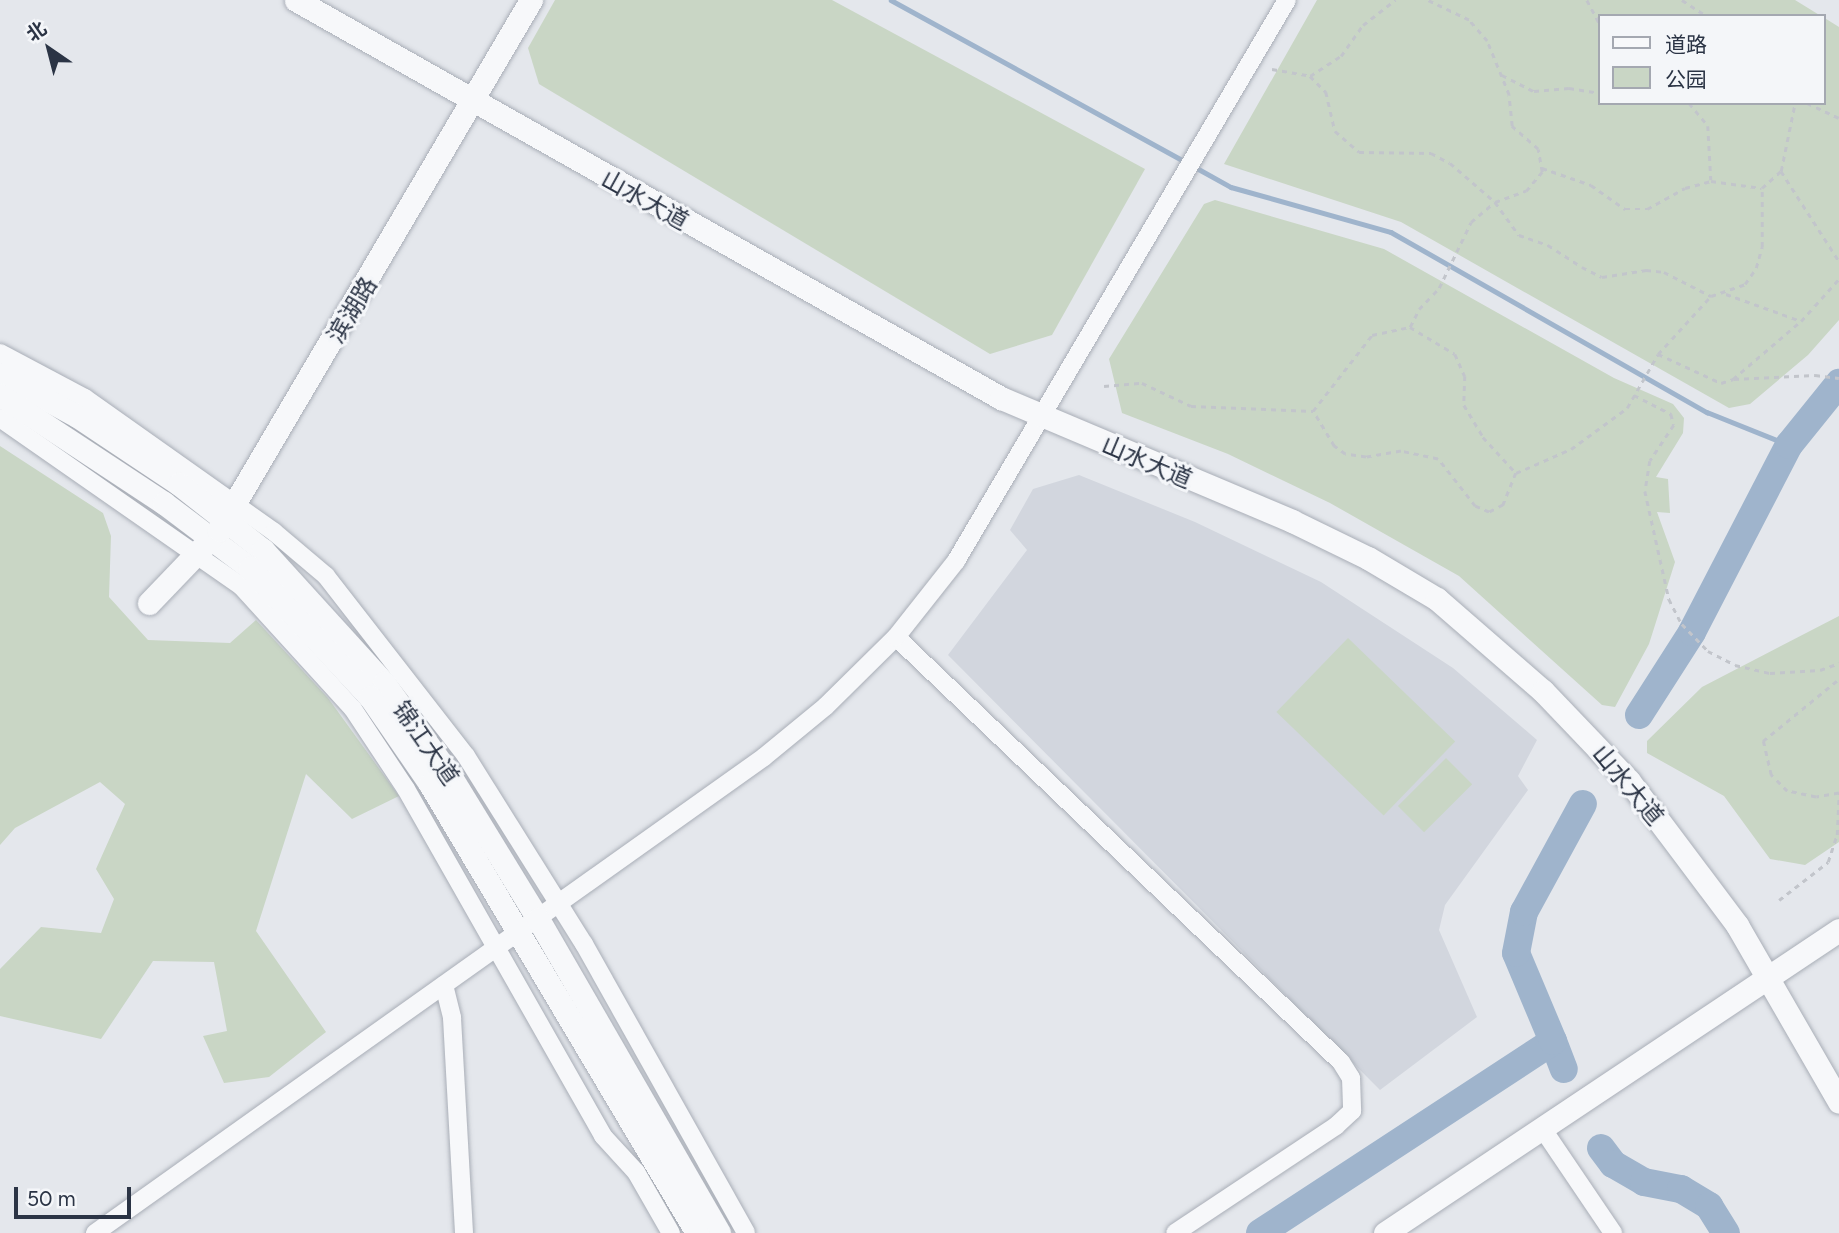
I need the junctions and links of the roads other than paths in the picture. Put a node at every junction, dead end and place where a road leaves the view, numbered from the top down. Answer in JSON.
{"nodes":[{"id":1,"x":296,"y":0,"type":"edge"},
{"id":2,"x":531,"y":0,"type":"edge"},
{"id":3,"x":1287,"y":0,"type":"edge"},
{"id":4,"x":474,"y":101,"type":"junction"},
{"id":5,"x":0,"y":353,"type":"edge"},
{"id":6,"x":0,"y":374,"type":"edge"},
{"id":7,"x":0,"y":396,"type":"edge"},
{"id":8,"x":0,"y":418,"type":"edge"},
{"id":9,"x":1039,"y":418,"type":"junction"},
{"id":10,"x":230,"y":512,"type":"junction"},
{"id":11,"x":203,"y":547,"type":"junction"},
{"id":12,"x":149,"y":603,"type":"dead end"},
{"id":13,"x":896,"y":637,"type":"junction"},
{"id":14,"x":559,"y":904,"type":"junction"},
{"id":15,"x":538,"y":919,"type":"junction"},
{"id":16,"x":1839,"y":930,"type":"edge"},
{"id":17,"x":519,"y":933,"type":"junction"},
{"id":18,"x":496,"y":949,"type":"junction"},
{"id":19,"x":1769,"y":977,"type":"junction"},
{"id":20,"x":444,"y":985,"type":"junction"},
{"id":21,"x":1839,"y":1102,"type":"edge"},
{"id":22,"x":1542,"y":1128,"type":"junction"},
{"id":23,"x":95,"y":1233,"type":"edge"},
{"id":24,"x":464,"y":1233,"type":"edge"},
{"id":25,"x":671,"y":1233,"type":"edge"},
{"id":26,"x":697,"y":1233,"type":"edge"},
{"id":27,"x":719,"y":1233,"type":"edge"},
{"id":28,"x":746,"y":1233,"type":"edge"},
{"id":29,"x":1175,"y":1233,"type":"edge"},
{"id":30,"x":1385,"y":1233,"type":"edge"},
{"id":31,"x":1613,"y":1233,"type":"edge"}],
"edges":[{"from":1,"to":4,"type":"street","name":"山水大道"},
{"from":2,"to":4,"type":"street","name":"滨湖路"},
{"from":3,"to":9,"type":"street"},
{"from":4,"to":9,"type":"street","name":"山水大道"},
{"from":4,"to":10,"type":"street","name":"滨湖路"},
{"from":5,"to":10,"type":"street"},
{"from":6,"to":10,"type":"street","name":"锦江大道"},
{"from":7,"to":11,"type":"street","name":"锦江大道"},
{"from":8,"to":11,"type":"street"},
{"from":9,"to":13,"type":"street"},
{"from":9,"to":19,"type":"street","name":"山水大道"},
{"from":10,"to":11,"type":"street","name":"滨湖路"},
{"from":10,"to":14,"type":"street"},
{"from":10,"to":15,"type":"street","name":"锦江大道"},
{"from":11,"to":12,"type":"street","name":"滨湖路"},
{"from":11,"to":17,"type":"street","name":"锦江大道"},
{"from":11,"to":18,"type":"street"},
{"from":13,"to":14,"type":"street"},
{"from":13,"to":29,"type":"street"},
{"from":14,"to":15,"type":"street"},
{"from":14,"to":28,"type":"street"},
{"from":15,"to":17,"type":"street"},
{"from":15,"to":27,"type":"street","name":"锦江大道"},
{"from":16,"to":19,"type":"street"},
{"from":17,"to":18,"type":"street"},
{"from":17,"to":26,"type":"street","name":"锦江大道"},
{"from":18,"to":20,"type":"street"},
{"from":18,"to":25,"type":"street"},
{"from":19,"to":21,"type":"street","name":"山水大道"},
{"from":19,"to":22,"type":"street"},
{"from":20,"to":23,"type":"street"},
{"from":20,"to":24,"type":"street"},
{"from":22,"to":30,"type":"street"},
{"from":22,"to":31,"type":"street"}]}
